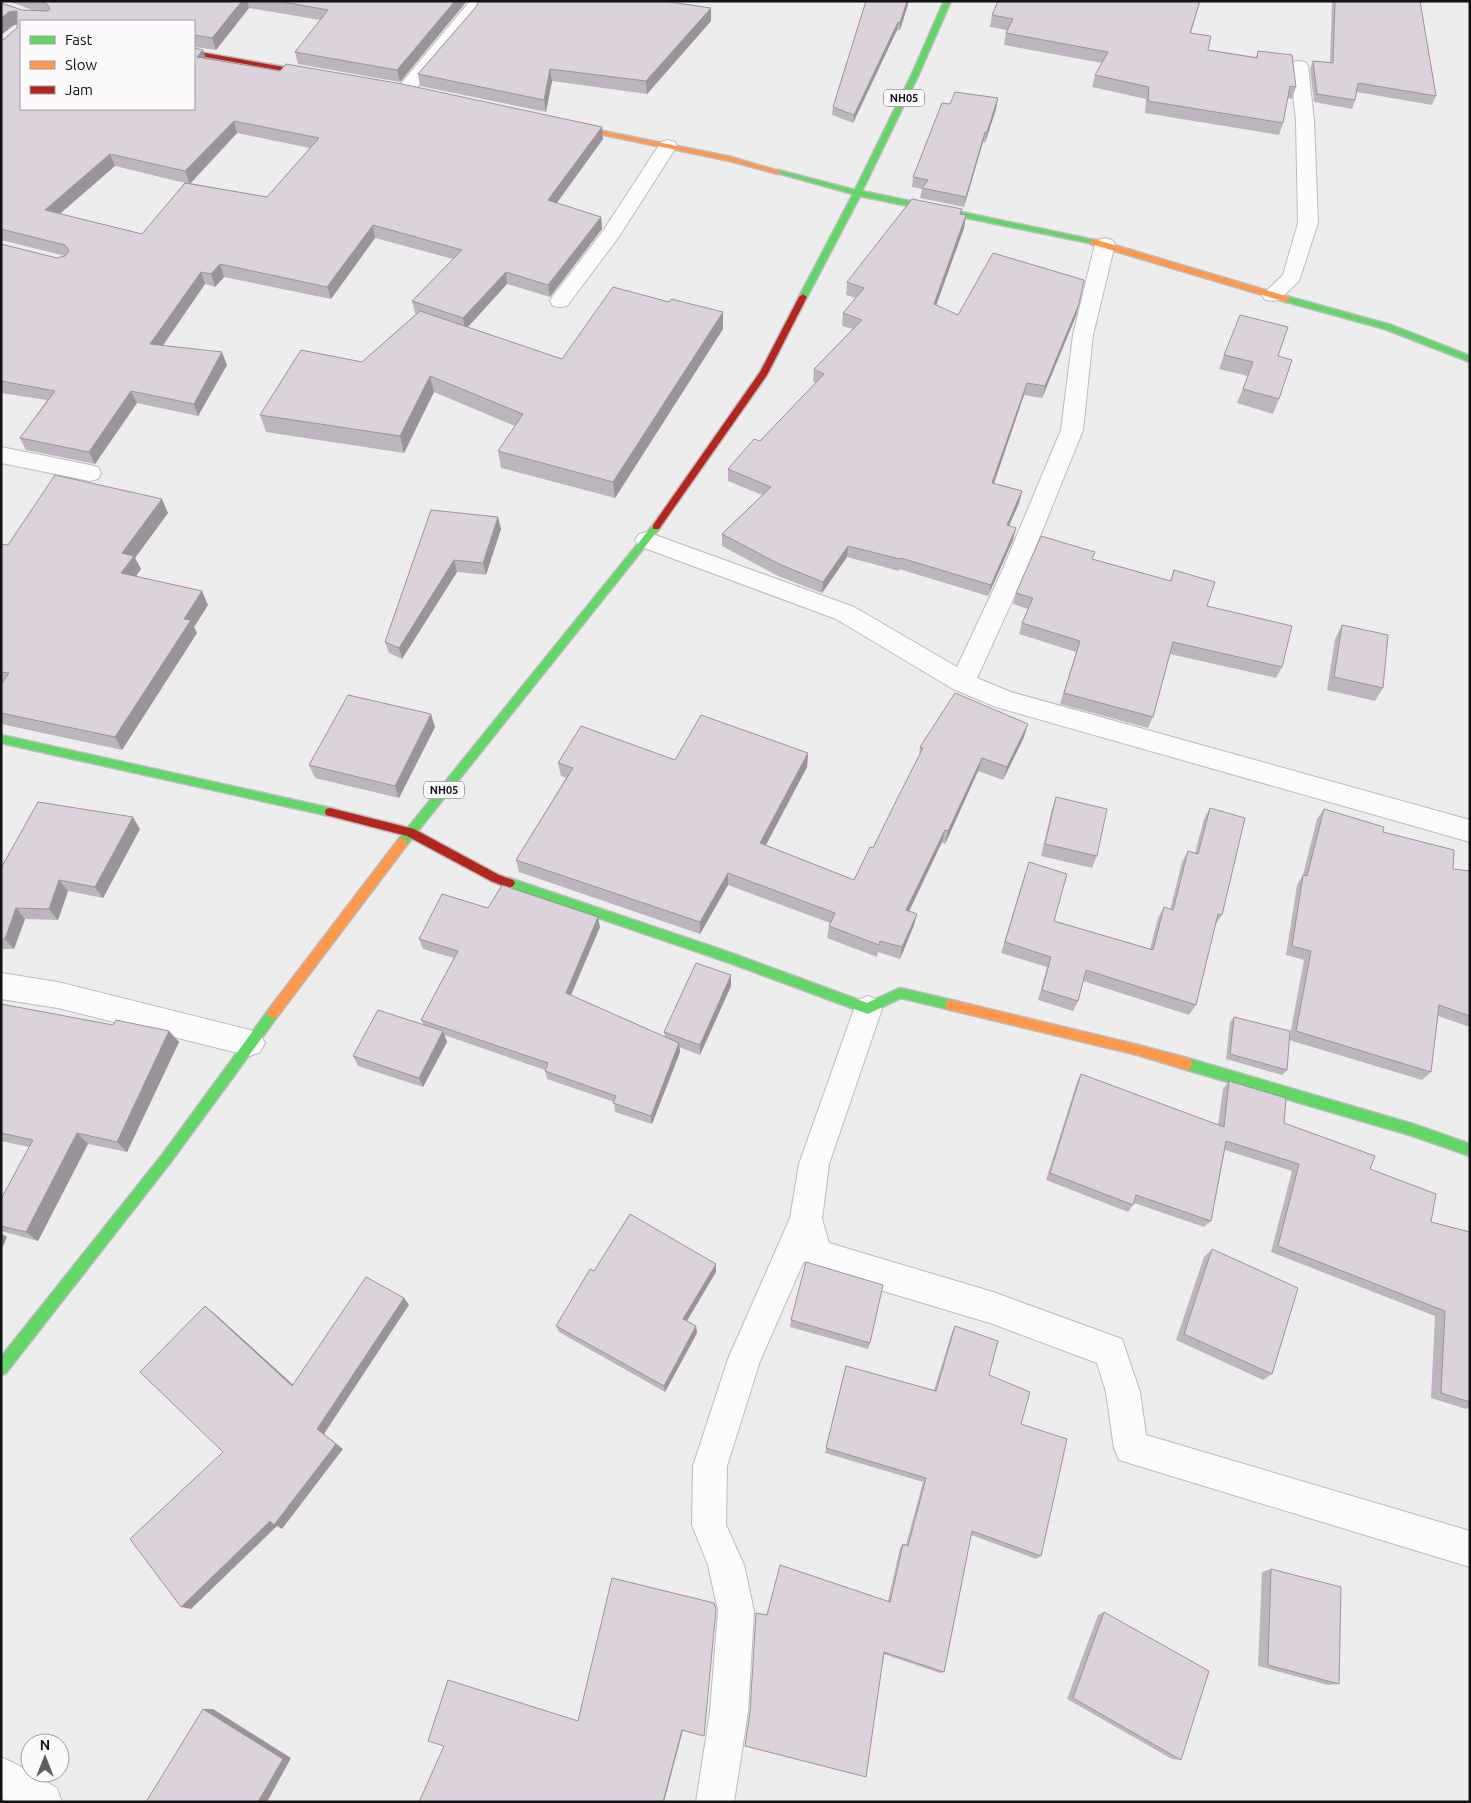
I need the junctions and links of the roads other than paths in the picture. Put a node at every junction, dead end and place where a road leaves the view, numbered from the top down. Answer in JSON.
{"nodes":[{"id":1,"x":479,"y":1,"type":"edge"},
{"id":2,"x":948,"y":1,"type":"edge"},
{"id":3,"x":195,"y":53,"type":"edge"},
{"id":4,"x":1299,"y":66,"type":"dead end"},
{"id":5,"x":326,"y":76,"type":"edge"},
{"id":6,"x":405,"y":90,"type":"edge"},
{"id":7,"x":551,"y":121,"type":"edge"},
{"id":8,"x":668,"y":146,"type":"junction"},
{"id":9,"x":858,"y":193,"type":"junction"},
{"id":10,"x":1104,"y":244,"type":"junction"},
{"id":11,"x":1272,"y":295,"type":"junction"},
{"id":12,"x":560,"y":301,"type":"dead end"},
{"id":13,"x":1470,"y":359,"type":"edge"},
{"id":14,"x":1,"y":455,"type":"edge"},
{"id":15,"x":90,"y":473,"type":"dead end"},
{"id":16,"x":647,"y":540,"type":"junction"},
{"id":17,"x":962,"y":682,"type":"junction"},
{"id":18,"x":1,"y":739,"type":"edge"},
{"id":19,"x":1470,"y":831,"type":"edge"},
{"id":20,"x":410,"y":832,"type":"junction"},
{"id":21,"x":1,"y":986,"type":"edge"},
{"id":22,"x":868,"y":1009,"type":"junction"},
{"id":23,"x":250,"y":1043,"type":"junction"},
{"id":24,"x":1470,"y":1150,"type":"edge"},
{"id":25,"x":806,"y":1219,"type":"junction"},
{"id":26,"x":1,"y":1368,"type":"edge"},
{"id":27,"x":1470,"y":1550,"type":"edge"},
{"id":28,"x":1,"y":1776,"type":"edge"},
{"id":29,"x":43,"y":1802,"type":"edge"},
{"id":30,"x":715,"y":1802,"type":"edge"}],
"edges":[{"from":1,"to":6,"type":"street"},
{"from":2,"to":9,"type":"street","number":"NH05"},
{"from":3,"to":5,"type":"street"},
{"from":4,"to":11,"type":"street"},
{"from":7,"to":8,"type":"street"},
{"from":8,"to":9,"type":"street"},
{"from":8,"to":12,"type":"street"},
{"from":9,"to":10,"type":"street"},
{"from":9,"to":16,"type":"street","number":"NH05"},
{"from":10,"to":11,"type":"street"},
{"from":10,"to":17,"type":"street"},
{"from":11,"to":13,"type":"street"},
{"from":14,"to":15,"type":"street"},
{"from":16,"to":17,"type":"street"},
{"from":16,"to":20,"type":"street","number":"NH05"},
{"from":17,"to":19,"type":"street"},
{"from":18,"to":20,"type":"street"},
{"from":20,"to":22,"type":"street"},
{"from":20,"to":23,"type":"street","number":"NH05"},
{"from":21,"to":23,"type":"street"},
{"from":22,"to":24,"type":"street"},
{"from":22,"to":25,"type":"street"},
{"from":23,"to":26,"type":"street","number":"NH05"},
{"from":25,"to":27,"type":"street"},
{"from":25,"to":30,"type":"street"},
{"from":28,"to":29,"type":"street"}]}
